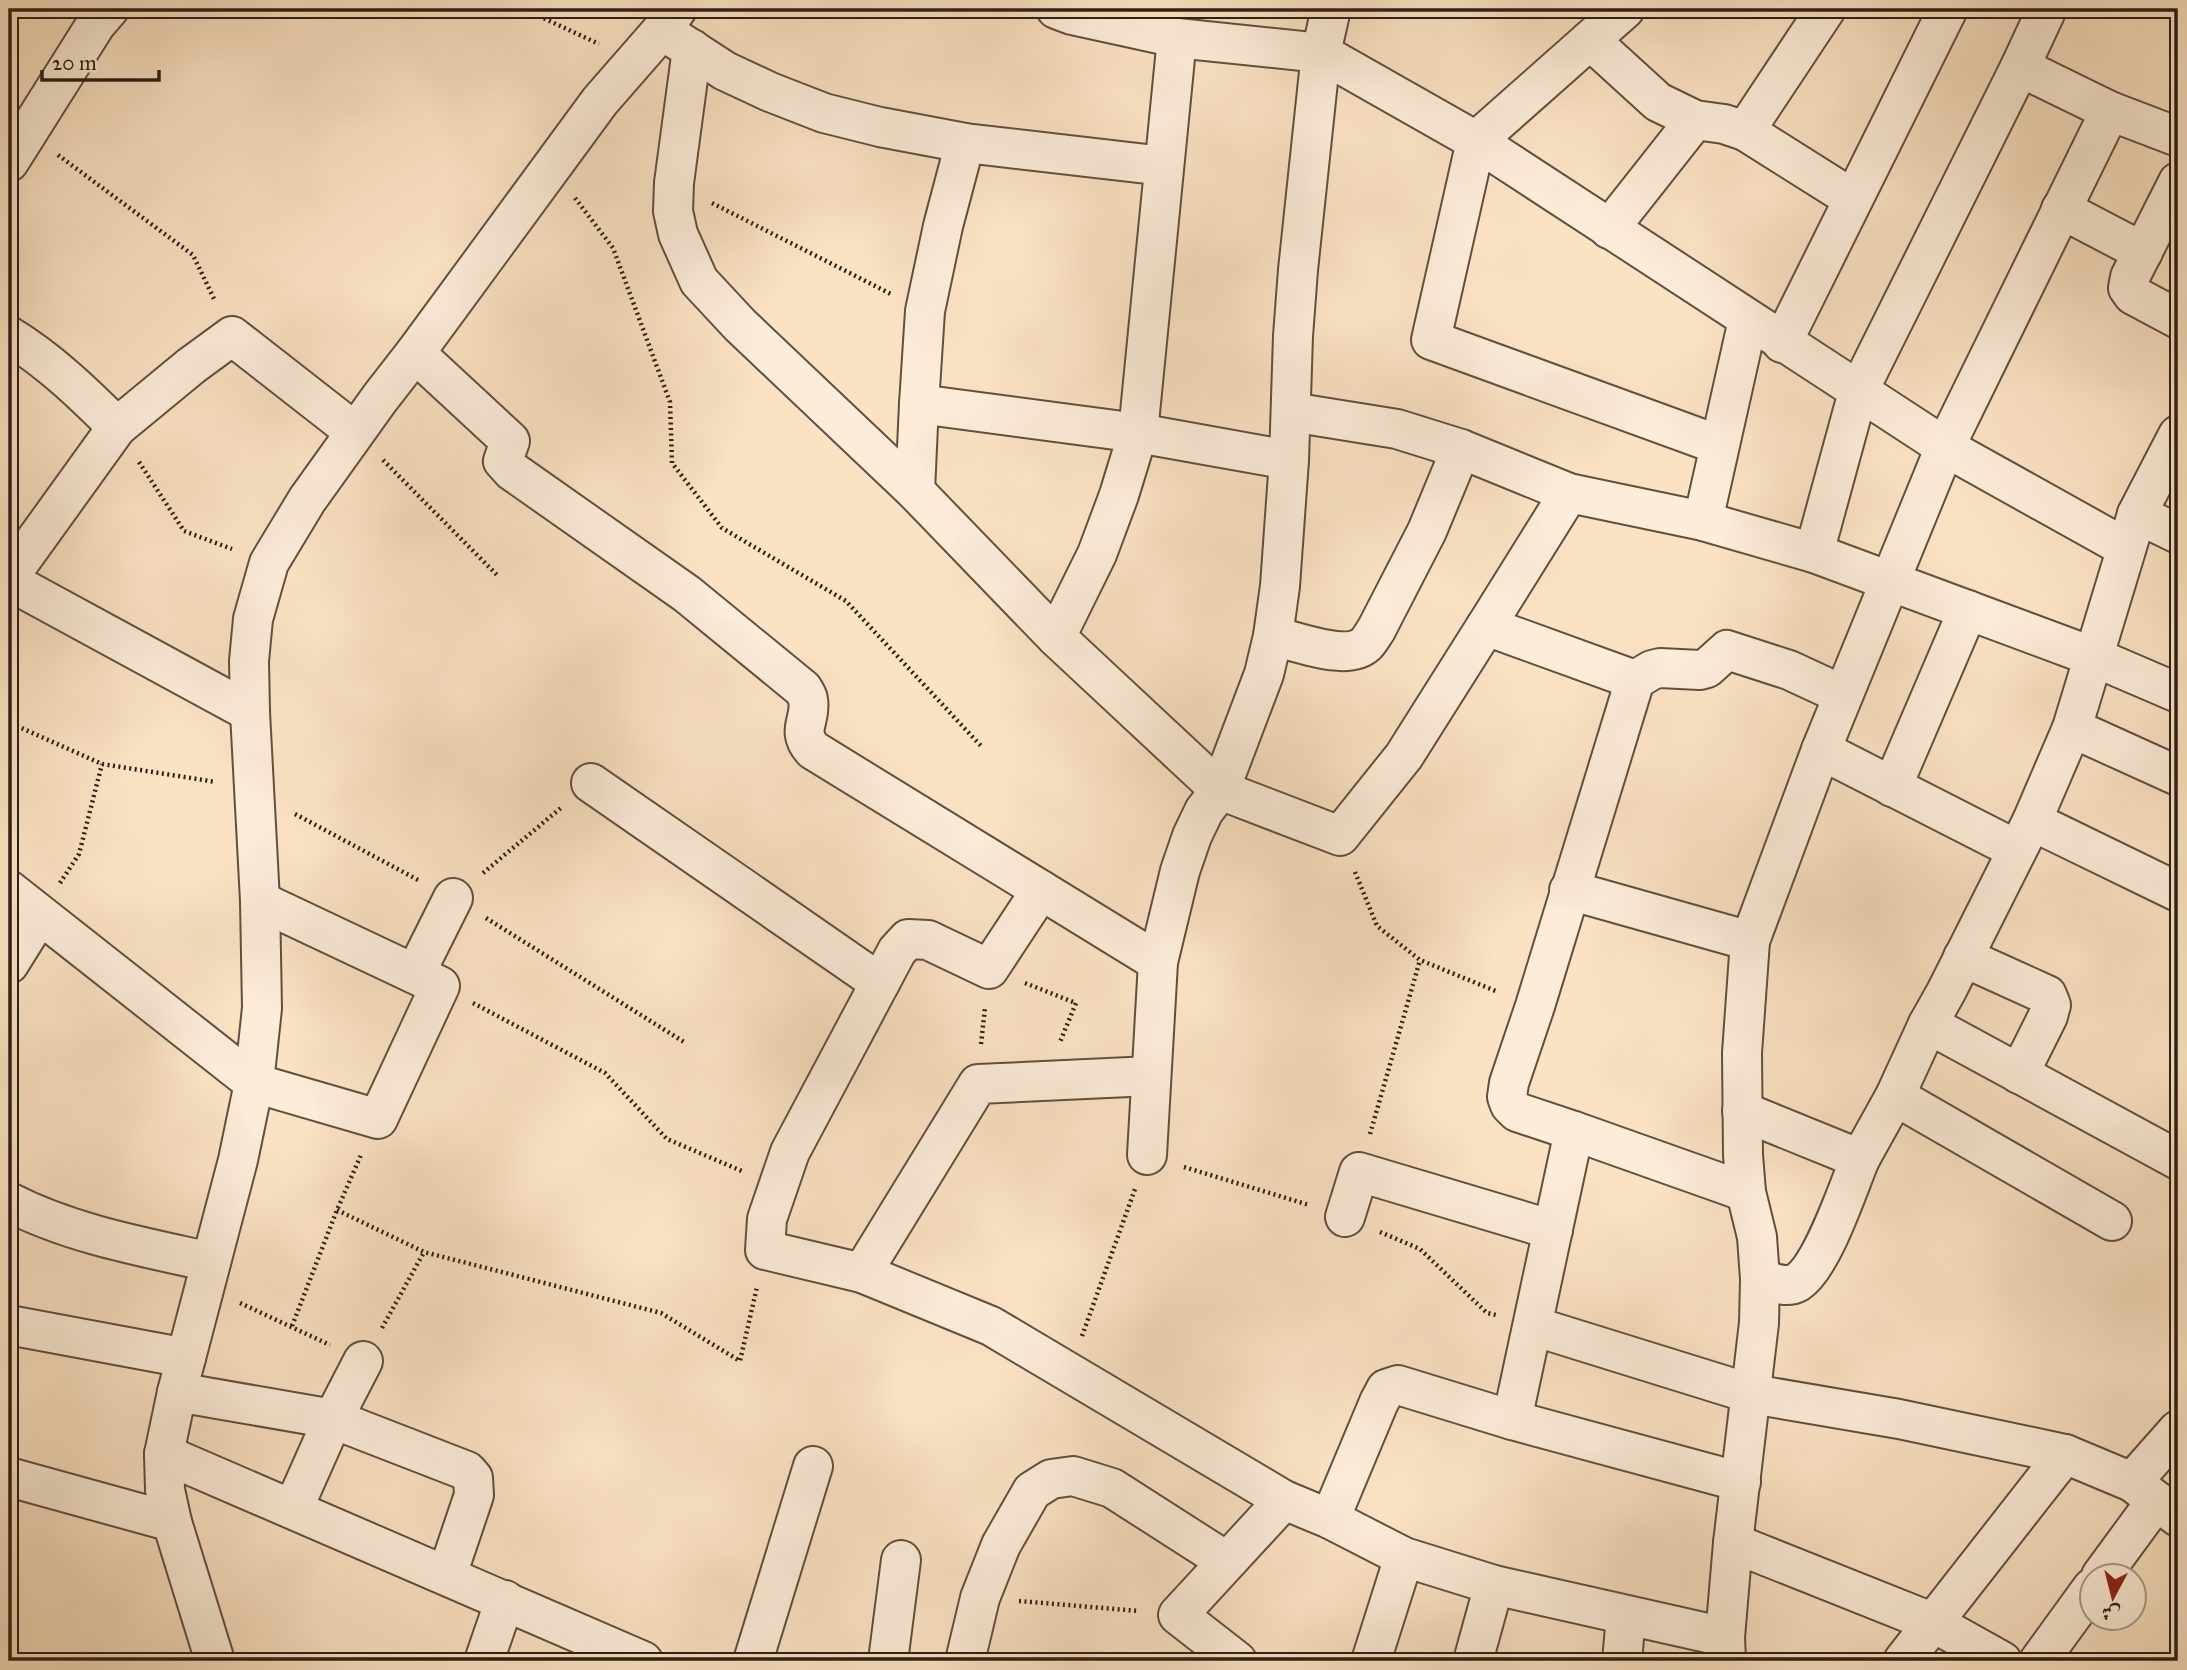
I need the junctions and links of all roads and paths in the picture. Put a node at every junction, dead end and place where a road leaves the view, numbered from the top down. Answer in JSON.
{"nodes":[{"id":1,"x":524,"y":9,"type":"edge"},
{"id":2,"x":1331,"y":9,"type":"edge"},
{"id":3,"x":1625,"y":9,"type":"edge"},
{"id":4,"x":1826,"y":9,"type":"edge"},
{"id":5,"x":1948,"y":9,"type":"edge"},
{"id":6,"x":2048,"y":9,"type":"edge"},
{"id":7,"x":1068,"y":11,"type":"edge"},
{"id":8,"x":90,"y":14,"type":"edge"},
{"id":9,"x":677,"y":29,"type":"edge"},
{"id":10,"x":1177,"y":38,"type":"junction"},
{"id":11,"x":1590,"y":40,"type":"junction"},
{"id":12,"x":1321,"y":53,"type":"junction"},
{"id":13,"x":634,"y":61,"type":"junction"},
{"id":14,"x":2020,"y":67,"type":"junction"},
{"id":15,"x":2110,"y":111,"type":"junction"},
{"id":16,"x":1695,"y":120,"type":"junction"},
{"id":17,"x":1745,"y":131,"type":"junction"},
{"id":18,"x":2178,"y":137,"type":"edge"},
{"id":19,"x":1476,"y":141,"type":"junction"},
{"id":20,"x":965,"y":144,"type":"junction"},
{"id":21,"x":12,"y":148,"type":"edge"},
{"id":22,"x":1164,"y":166,"type":"junction"},
{"id":23,"x":551,"y":167,"type":"junction"},
{"id":24,"x":2178,"y":182,"type":"edge"},
{"id":25,"x":674,"y":183,"type":"junction"},
{"id":26,"x":1853,"y":199,"type":"junction"},
{"id":27,"x":2061,"y":209,"type":"junction"},
{"id":28,"x":1609,"y":229,"type":"junction"},
{"id":29,"x":2161,"y":234,"type":"edge"},
{"id":30,"x":925,"y":312,"type":"junction"},
{"id":31,"x":2178,"y":319,"type":"edge"},
{"id":32,"x":1748,"y":320,"type":"junction"},
{"id":33,"x":232,"y":336,"type":"junction"},
{"id":34,"x":9,"y":337,"type":"edge"},
{"id":35,"x":1782,"y":343,"type":"junction"},
{"id":36,"x":415,"y":353,"type":"junction"},
{"id":37,"x":1858,"y":392,"type":"junction"},
{"id":38,"x":919,"y":404,"type":"junction"},
{"id":39,"x":1291,"y":412,"type":"junction"},
{"id":40,"x":117,"y":427,"type":"junction"},
{"id":41,"x":355,"y":432,"type":"junction"},
{"id":42,"x":1138,"y":433,"type":"junction"},
{"id":43,"x":2177,"y":441,"type":"edge"},
{"id":44,"x":1719,"y":445,"type":"junction"},
{"id":45,"x":1945,"y":447,"type":"junction"},
{"id":46,"x":1461,"y":449,"type":"junction"},
{"id":47,"x":1289,"y":460,"type":"junction"},
{"id":48,"x":915,"y":491,"type":"junction"},
{"id":49,"x":1569,"y":493,"type":"junction"},
{"id":50,"x":1703,"y":522,"type":"junction"},
{"id":51,"x":2132,"y":531,"type":"junction"},
{"id":52,"x":2178,"y":534,"type":"edge"},
{"id":53,"x":1814,"y":553,"type":"junction"},
{"id":54,"x":269,"y":563,"type":"junction"},
{"id":55,"x":497,"y":576,"type":"dead end"},
{"id":56,"x":9,"y":579,"type":"edge"},
{"id":57,"x":1891,"y":581,"type":"junction"},
{"id":58,"x":1968,"y":610,"type":"junction"},
{"id":59,"x":1486,"y":626,"type":"junction"},
{"id":60,"x":1273,"y":636,"type":"junction"},
{"id":61,"x":1056,"y":637,"type":"junction"},
{"id":62,"x":2094,"y":657,"type":"junction"},
{"id":63,"x":1635,"y":680,"type":"junction"},
{"id":64,"x":2178,"y":693,"type":"edge"},
{"id":65,"x":1843,"y":695,"type":"junction"},
{"id":66,"x":250,"y":712,"type":"junction"},
{"id":67,"x":9,"y":718,"type":"edge"},
{"id":68,"x":2071,"y":728,"type":"junction"},
{"id":69,"x":981,"y":746,"type":"dead end"},
{"id":70,"x":1821,"y":750,"type":"junction"},
{"id":71,"x":102,"y":764,"type":"junction"},
{"id":72,"x":2178,"y":776,"type":"edge"},
{"id":73,"x":591,"y":783,"type":"joint"},
{"id":74,"x":1892,"y":787,"type":"junction"},
{"id":75,"x":1220,"y":790,"type":"junction"},
{"id":76,"x":256,"y":793,"type":"junction"},
{"id":77,"x":1340,"y":836,"type":"junction"},
{"id":78,"x":2024,"y":836,"type":"junction"},
{"id":79,"x":9,"y":890,"type":"edge"},
{"id":80,"x":1041,"y":890,"type":"junction"},
{"id":81,"x":1569,"y":890,"type":"junction"},
{"id":82,"x":2178,"y":892,"type":"edge"},
{"id":83,"x":453,"y":898,"type":"junction"},
{"id":84,"x":260,"y":901,"type":"junction"},
{"id":85,"x":39,"y":916,"type":"junction"},
{"id":86,"x":1750,"y":941,"type":"junction"},
{"id":87,"x":1963,"y":957,"type":"junction"},
{"id":88,"x":1420,"y":961,"type":"junction"},
{"id":89,"x":1158,"y":962,"type":"junction"},
{"id":90,"x":9,"y":964,"type":"edge"},
{"id":91,"x":989,"y":969,"type":"junction"},
{"id":92,"x":427,"y":980,"type":"junction"},
{"id":93,"x":880,"y":983,"type":"junction"},
{"id":94,"x":1535,"y":1006,"type":"junction"},
{"id":95,"x":1928,"y":1024,"type":"junction"},
{"id":96,"x":684,"y":1042,"type":"dead end"},
{"id":97,"x":2019,"y":1074,"type":"junction"},
{"id":98,"x":1151,"y":1076,"type":"junction"},
{"id":99,"x":1044,"y":1079,"type":"junction"},
{"id":100,"x":254,"y":1083,"type":"junction"},
{"id":101,"x":978,"y":1084,"type":"junction"},
{"id":102,"x":1895,"y":1096,"type":"junction"},
{"id":103,"x":1742,"y":1111,"type":"junction"},
{"id":104,"x":379,"y":1119,"type":"junction"},
{"id":105,"x":1574,"y":1131,"type":"junction"},
{"id":106,"x":1147,"y":1155,"type":"junction"},
{"id":107,"x":1860,"y":1159,"type":"junction"},
{"id":108,"x":2178,"y":1160,"type":"edge"},
{"id":109,"x":1359,"y":1172,"type":"junction"},
{"id":110,"x":776,"y":1186,"type":"junction"},
{"id":111,"x":1746,"y":1192,"type":"junction"},
{"id":112,"x":9,"y":1202,"type":"edge"},
{"id":113,"x":337,"y":1210,"type":"junction"},
{"id":114,"x":1345,"y":1217,"type":"joint"},
{"id":115,"x":2112,"y":1221,"type":"dead end"},
{"id":116,"x":1553,"y":1230,"type":"junction"},
{"id":117,"x":1420,"y":1249,"type":"dead end"},
{"id":118,"x":765,"y":1250,"type":"junction"},
{"id":119,"x":424,"y":1252,"type":"junction"},
{"id":120,"x":862,"y":1273,"type":"junction"},
{"id":121,"x":207,"y":1274,"type":"junction"},
{"id":122,"x":1760,"y":1279,"type":"junction"},
{"id":123,"x":1534,"y":1326,"type":"junction"},
{"id":124,"x":9,"y":1327,"type":"edge"},
{"id":125,"x":363,"y":1361,"type":"joint"},
{"id":126,"x":1068,"y":1373,"type":"junction"},
{"id":127,"x":182,"y":1375,"type":"junction"},
{"id":128,"x":1752,"y":1394,"type":"junction"},
{"id":129,"x":333,"y":1419,"type":"junction"},
{"id":130,"x":1512,"y":1420,"type":"junction"},
{"id":131,"x":2178,"y":1430,"type":"edge"},
{"id":132,"x":164,"y":1454,"type":"junction"},
{"id":133,"x":2065,"y":1454,"type":"junction"},
{"id":134,"x":813,"y":1466,"type":"dead end"},
{"id":135,"x":9,"y":1477,"type":"edge"},
{"id":136,"x":1741,"y":1482,"type":"junction"},
{"id":137,"x":1284,"y":1500,"type":"junction"},
{"id":138,"x":2155,"y":1500,"type":"edge"},
{"id":139,"x":293,"y":1509,"type":"junction"},
{"id":140,"x":1330,"y":1519,"type":"junction"},
{"id":141,"x":172,"y":1522,"type":"junction"},
{"id":142,"x":1733,"y":1543,"type":"junction"},
{"id":143,"x":1404,"y":1557,"type":"junction"},
{"id":144,"x":901,"y":1560,"type":"dead end"},
{"id":145,"x":1226,"y":1561,"type":"junction"},
{"id":146,"x":2112,"y":1562,"type":"edge"},
{"id":147,"x":447,"y":1575,"type":"junction"},
{"id":148,"x":1494,"y":1585,"type":"junction"},
{"id":149,"x":979,"y":1598,"type":"junction"},
{"id":150,"x":505,"y":1600,"type":"junction"},
{"id":151,"x":2078,"y":1607,"type":"edge"},
{"id":152,"x":1178,"y":1615,"type":"junction"},
{"id":153,"x":1626,"y":1616,"type":"junction"},
{"id":154,"x":1934,"y":1623,"type":"junction"},
{"id":155,"x":1725,"y":1649,"type":"edge"},
{"id":156,"x":215,"y":1661,"type":"edge"},
{"id":157,"x":484,"y":1661,"type":"edge"},
{"id":158,"x":643,"y":1661,"type":"edge"},
{"id":159,"x":753,"y":1661,"type":"edge"},
{"id":160,"x":888,"y":1661,"type":"edge"},
{"id":161,"x":965,"y":1661,"type":"edge"},
{"id":162,"x":1237,"y":1661,"type":"edge"},
{"id":163,"x":1371,"y":1661,"type":"edge"},
{"id":164,"x":1473,"y":1661,"type":"edge"},
{"id":165,"x":1622,"y":1661,"type":"edge"},
{"id":166,"x":1903,"y":1661,"type":"edge"},
{"id":167,"x":2002,"y":1661,"type":"edge"},
{"id":168,"x":2039,"y":1661,"type":"edge"}],
"edges":[{"from":1,"to":13,"type":"path"},
{"from":2,"to":12,"type":"street"},
{"from":3,"to":11,"type":"street"},
{"from":4,"to":17,"type":"street"},
{"from":5,"to":26,"type":"street"},
{"from":6,"to":14,"type":"street"},
{"from":7,"to":10,"type":"street"},
{"from":8,"to":21,"type":"street"},
{"from":9,"to":13,"type":"street"},
{"from":9,"to":20,"type":"street"},
{"from":9,"to":25,"type":"street"},
{"from":10,"to":12,"type":"street"},
{"from":10,"to":22,"type":"street"},
{"from":11,"to":16,"type":"street"},
{"from":11,"to":19,"type":"street"},
{"from":12,"to":19,"type":"street"},
{"from":12,"to":39,"type":"street"},
{"from":13,"to":23,"type":"street"},
{"from":14,"to":15,"type":"street"},
{"from":14,"to":37,"type":"street"},
{"from":15,"to":18,"type":"street"},
{"from":15,"to":27,"type":"street"},
{"from":16,"to":17,"type":"street"},
{"from":16,"to":28,"type":"street"},
{"from":17,"to":26,"type":"street"},
{"from":19,"to":28,"type":"street"},
{"from":19,"to":44,"type":"street"},
{"from":20,"to":22,"type":"street"},
{"from":20,"to":30,"type":"street"},
{"from":21,"to":33,"type":"path"},
{"from":22,"to":42,"type":"street"},
{"from":23,"to":36,"type":"street"},
{"from":23,"to":69,"type":"path"},
{"from":24,"to":29,"type":"street"},
{"from":25,"to":30,"type":"path"},
{"from":25,"to":48,"type":"street"},
{"from":26,"to":35,"type":"street"},
{"from":27,"to":29,"type":"street"},
{"from":27,"to":45,"type":"street"},
{"from":28,"to":32,"type":"street"},
{"from":29,"to":31,"type":"street"},
{"from":30,"to":38,"type":"street"},
{"from":32,"to":35,"type":"street"},
{"from":32,"to":44,"type":"street"},
{"from":33,"to":40,"type":"street"},
{"from":33,"to":41,"type":"street"},
{"from":34,"to":40,"type":"street"},
{"from":35,"to":37,"type":"street"},
{"from":36,"to":41,"type":"street"},
{"from":36,"to":80,"type":"street"},
{"from":37,"to":45,"type":"street"},
{"from":37,"to":53,"type":"street"},
{"from":38,"to":42,"type":"street"},
{"from":38,"to":48,"type":"street"},
{"from":39,"to":46,"type":"street"},
{"from":39,"to":47,"type":"street"},
{"from":40,"to":54,"type":"path"},
{"from":40,"to":56,"type":"street"},
{"from":41,"to":54,"type":"street"},
{"from":41,"to":55,"type":"path"},
{"from":42,"to":47,"type":"street"},
{"from":42,"to":61,"type":"street"},
{"from":43,"to":51,"type":"street"},
{"from":44,"to":50,"type":"street"},
{"from":45,"to":51,"type":"street"},
{"from":45,"to":57,"type":"street"},
{"from":46,"to":49,"type":"street"},
{"from":46,"to":60,"type":"street"},
{"from":47,"to":60,"type":"street"},
{"from":48,"to":61,"type":"street"},
{"from":49,"to":50,"type":"street"},
{"from":49,"to":59,"type":"street"},
{"from":50,"to":53,"type":"street"},
{"from":51,"to":52,"type":"street"},
{"from":51,"to":62,"type":"street"},
{"from":53,"to":57,"type":"street"},
{"from":54,"to":66,"type":"street"},
{"from":56,"to":66,"type":"street"},
{"from":57,"to":58,"type":"street"},
{"from":57,"to":65,"type":"street"},
{"from":58,"to":62,"type":"street"},
{"from":58,"to":74,"type":"street"},
{"from":59,"to":63,"type":"street"},
{"from":59,"to":77,"type":"street"},
{"from":60,"to":75,"type":"street"},
{"from":61,"to":75,"type":"street"},
{"from":62,"to":64,"type":"street"},
{"from":62,"to":68,"type":"street"},
{"from":63,"to":65,"type":"street"},
{"from":63,"to":81,"type":"street"},
{"from":65,"to":70,"type":"street"},
{"from":66,"to":76,"type":"street"},
{"from":67,"to":71,"type":"path"},
{"from":68,"to":72,"type":"street"},
{"from":68,"to":78,"type":"street"},
{"from":70,"to":74,"type":"street"},
{"from":70,"to":86,"type":"street"},
{"from":71,"to":76,"type":"path"},
{"from":71,"to":85,"type":"path"},
{"from":73,"to":83,"type":"path"},
{"from":73,"to":93,"type":"street"},
{"from":74,"to":78,"type":"street"},
{"from":75,"to":77,"type":"street"},
{"from":75,"to":89,"type":"street"},
{"from":76,"to":83,"type":"path"},
{"from":76,"to":84,"type":"street"},
{"from":77,"to":88,"type":"path"},
{"from":78,"to":82,"type":"street"},
{"from":78,"to":87,"type":"street"},
{"from":79,"to":85,"type":"street"},
{"from":80,"to":89,"type":"street"},
{"from":80,"to":91,"type":"street"},
{"from":81,"to":86,"type":"street"},
{"from":81,"to":94,"type":"street"},
{"from":83,"to":92,"type":"street"},
{"from":83,"to":96,"type":"path"},
{"from":84,"to":92,"type":"street"},
{"from":84,"to":100,"type":"street"},
{"from":85,"to":90,"type":"street"},
{"from":85,"to":100,"type":"street"},
{"from":86,"to":103,"type":"street"},
{"from":87,"to":95,"type":"street"},
{"from":87,"to":97,"type":"street"},
{"from":88,"to":94,"type":"path"},
{"from":88,"to":109,"type":"path"},
{"from":89,"to":98,"type":"street"},
{"from":91,"to":93,"type":"street"},
{"from":91,"to":99,"type":"path"},
{"from":91,"to":101,"type":"path"},
{"from":92,"to":104,"type":"street"},
{"from":92,"to":110,"type":"path"},
{"from":93,"to":110,"type":"street"},
{"from":94,"to":105,"type":"street"},
{"from":95,"to":97,"type":"street"},
{"from":95,"to":102,"type":"street"},
{"from":97,"to":108,"type":"street"},
{"from":98,"to":99,"type":"street"},
{"from":98,"to":106,"type":"street"},
{"from":99,"to":101,"type":"street"},
{"from":100,"to":104,"type":"street"},
{"from":100,"to":121,"type":"street"},
{"from":101,"to":120,"type":"street"},
{"from":102,"to":107,"type":"street"},
{"from":102,"to":115,"type":"street"},
{"from":103,"to":107,"type":"street"},
{"from":103,"to":111,"type":"street"},
{"from":104,"to":113,"type":"path"},
{"from":105,"to":111,"type":"street"},
{"from":105,"to":116,"type":"street"},
{"from":106,"to":114,"type":"path"},
{"from":106,"to":126,"type":"path"},
{"from":107,"to":122,"type":"street"},
{"from":109,"to":114,"type":"street"},
{"from":109,"to":116,"type":"street"},
{"from":110,"to":118,"type":"street"},
{"from":111,"to":122,"type":"street"},
{"from":112,"to":121,"type":"street"},
{"from":113,"to":119,"type":"path"},
{"from":113,"to":121,"type":"path"},
{"from":116,"to":123,"type":"street"},
{"from":117,"to":123,"type":"path"},
{"from":118,"to":119,"type":"path"},
{"from":118,"to":120,"type":"street"},
{"from":119,"to":125,"type":"path"},
{"from":120,"to":126,"type":"street"},
{"from":121,"to":127,"type":"street"},
{"from":122,"to":128,"type":"street"},
{"from":123,"to":128,"type":"street"},
{"from":123,"to":130,"type":"street"},
{"from":124,"to":127,"type":"street"},
{"from":125,"to":129,"type":"street"},
{"from":126,"to":137,"type":"street"},
{"from":127,"to":129,"type":"street"},
{"from":127,"to":132,"type":"street"},
{"from":128,"to":133,"type":"street"},
{"from":128,"to":136,"type":"street"},
{"from":129,"to":139,"type":"street"},
{"from":129,"to":147,"type":"street"},
{"from":130,"to":136,"type":"street"},
{"from":130,"to":140,"type":"street"},
{"from":131,"to":138,"type":"street"},
{"from":132,"to":139,"type":"street"},
{"from":132,"to":141,"type":"street"},
{"from":133,"to":138,"type":"street"},
{"from":133,"to":154,"type":"street"},
{"from":134,"to":159,"type":"street"},
{"from":135,"to":141,"type":"street"},
{"from":136,"to":142,"type":"street"},
{"from":137,"to":140,"type":"street"},
{"from":137,"to":145,"type":"street"},
{"from":138,"to":146,"type":"street"},
{"from":139,"to":147,"type":"street"},
{"from":140,"to":143,"type":"street"},
{"from":141,"to":156,"type":"street"},
{"from":142,"to":154,"type":"street"},
{"from":142,"to":155,"type":"street"},
{"from":143,"to":148,"type":"street"},
{"from":143,"to":163,"type":"street"},
{"from":144,"to":160,"type":"street"},
{"from":145,"to":149,"type":"street"},
{"from":145,"to":152,"type":"street"},
{"from":147,"to":150,"type":"street"},
{"from":148,"to":153,"type":"street"},
{"from":148,"to":164,"type":"street"},
{"from":149,"to":152,"type":"path"},
{"from":149,"to":161,"type":"street"},
{"from":150,"to":157,"type":"street"},
{"from":150,"to":158,"type":"street"},
{"from":151,"to":168,"type":"street"},
{"from":152,"to":162,"type":"street"},
{"from":153,"to":155,"type":"street"},
{"from":153,"to":165,"type":"street"},
{"from":154,"to":166,"type":"street"},
{"from":154,"to":167,"type":"street"}]}
